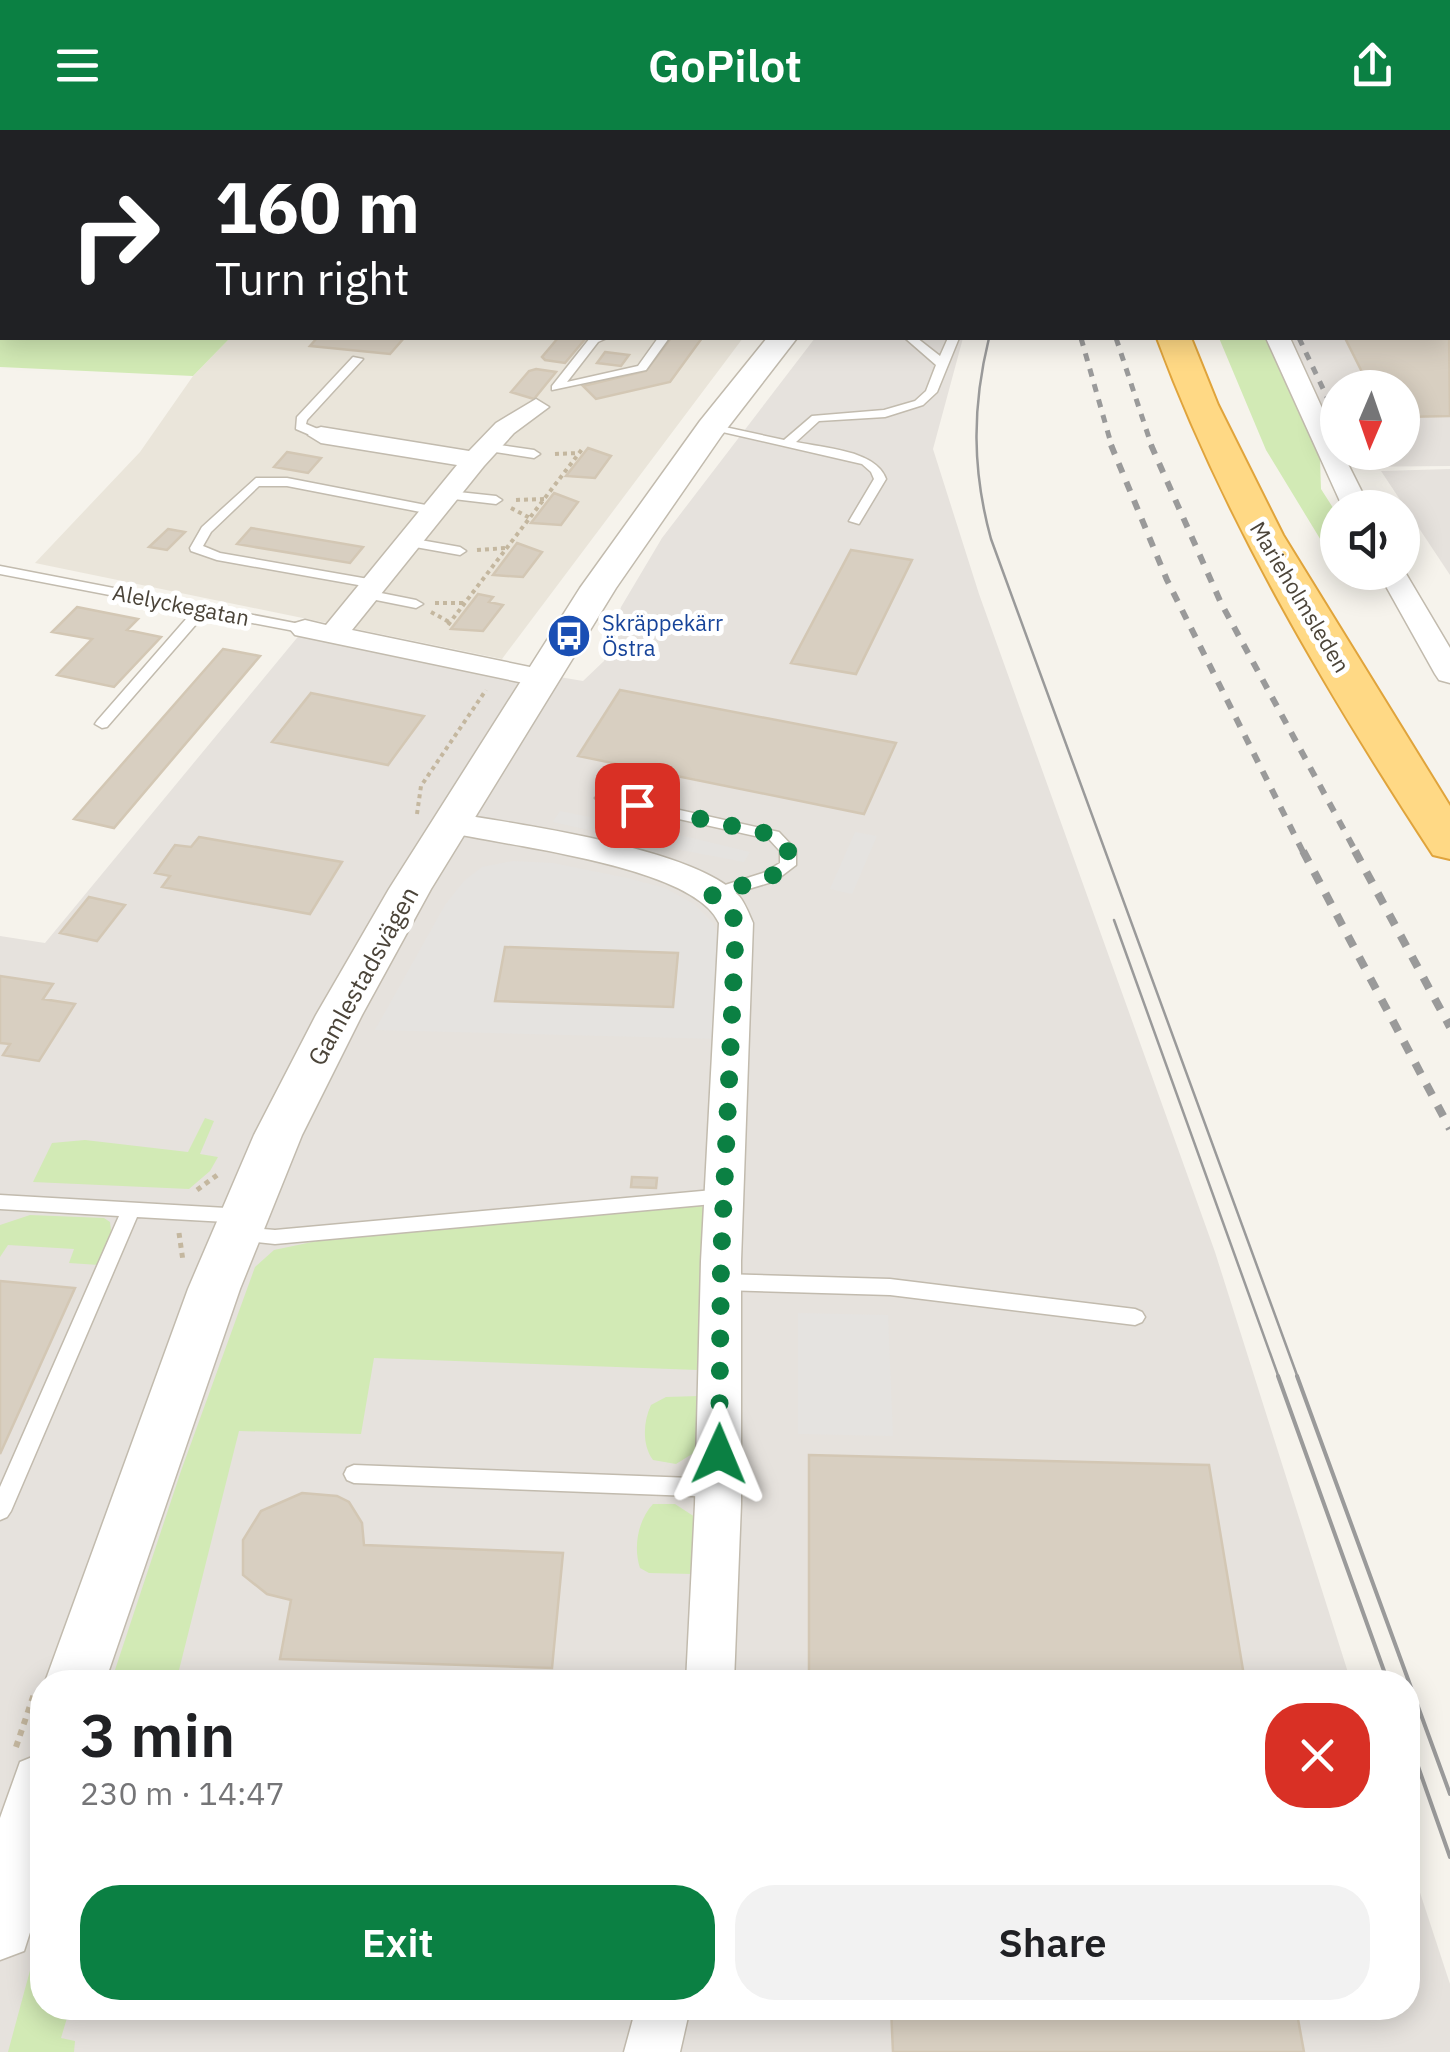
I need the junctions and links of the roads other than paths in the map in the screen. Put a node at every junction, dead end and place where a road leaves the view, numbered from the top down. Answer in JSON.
{"nodes":[{"id":1,"x":599,"y":340,"type":"edge"},
{"id":2,"x":662,"y":340,"type":"edge"},
{"id":3,"x":780,"y":340,"type":"edge"},
{"id":4,"x":913,"y":340,"type":"edge"},
{"id":5,"x":952,"y":340,"type":"edge"},
{"id":6,"x":1175,"y":340,"type":"edge"},
{"id":7,"x":1205,"y":340,"type":"edge"},
{"id":8,"x":1279,"y":340,"type":"edge"},
{"id":9,"x":356,"y":359,"type":"dead end"},
{"id":10,"x":942,"y":364,"type":"junction"},
{"id":11,"x":546,"y":397,"type":"junction"},
{"id":12,"x":711,"y":428,"type":"junction"},
{"id":13,"x":321,"y":435,"type":"joint"},
{"id":14,"x":788,"y":444,"type":"junction"},
{"id":15,"x":481,"y":454,"type":"junction"},
{"id":16,"x":534,"y":454,"type":"dead end"},
{"id":17,"x":1348,"y":490,"type":"edge"},
{"id":18,"x":496,"y":500,"type":"dead end"},
{"id":19,"x":442,"y":503,"type":"junction"},
{"id":20,"x":855,"y":521,"type":"dead end"},
{"id":21,"x":409,"y":542,"type":"junction"},
{"id":22,"x":460,"y":551,"type":"dead end"},
{"id":23,"x":0,"y":570,"type":"edge"},
{"id":24,"x":370,"y":589,"type":"junction"},
{"id":25,"x":1402,"y":590,"type":"edge"},
{"id":26,"x":416,"y":604,"type":"dead end"},
{"id":27,"x":202,"y":609,"type":"junction"},
{"id":28,"x":320,"y":631,"type":"junction"},
{"id":29,"x":1450,"y":674,"type":"edge"},
{"id":30,"x":543,"y":678,"type":"junction"},
{"id":31,"x":102,"y":724,"type":"dead end"},
{"id":32,"x":1450,"y":786,"type":"edge"},
{"id":33,"x":603,"y":798,"type":"dead end"},
{"id":34,"x":452,"y":822,"type":"junction"},
{"id":35,"x":1450,"y":844,"type":"edge"},
{"id":36,"x":712,"y":895,"type":"junction"},
{"id":37,"x":724,"y":1196,"type":"junction"},
{"id":38,"x":0,"y":1202,"type":"edge"},
{"id":39,"x":132,"y":1208,"type":"junction"},
{"id":40,"x":240,"y":1225,"type":"junction"},
{"id":41,"x":721,"y":1282,"type":"junction"},
{"id":42,"x":1135,"y":1317,"type":"dead end"},
{"id":43,"x":354,"y":1474,"type":"dead end"},
{"id":44,"x":718,"y":1488,"type":"junction"},
{"id":45,"x":0,"y":1512,"type":"edge"},
{"id":46,"x":79,"y":1670,"type":"edge"},
{"id":47,"x":710,"y":1670,"type":"edge"},
{"id":48,"x":30,"y":1825,"type":"edge"},
{"id":49,"x":0,"y":1927,"type":"edge"},
{"id":50,"x":660,"y":2020,"type":"edge"},
{"id":51,"x":652,"y":2052,"type":"edge"}],
"edges":[{"from":1,"to":11,"type":"lane"},
{"from":2,"to":11,"type":"lane"},
{"from":3,"to":12,"type":"street","name":"Gamlestadsvägen"},
{"from":4,"to":10,"type":"lane"},
{"from":5,"to":10,"type":"lane"},
{"from":6,"to":35,"type":"highway","name":"Marieholmsleden"},
{"from":7,"to":32,"type":"highway","name":"Marieholmsleden"},
{"from":8,"to":17,"type":"street"},
{"from":9,"to":13,"type":"lane"},
{"from":10,"to":14,"type":"lane"},
{"from":11,"to":15,"type":"street"},
{"from":12,"to":14,"type":"lane"},
{"from":12,"to":30,"type":"street","name":"Gamlestadsvägen"},
{"from":13,"to":15,"type":"street"},
{"from":14,"to":20,"type":"lane"},
{"from":15,"to":16,"type":"lane"},
{"from":15,"to":19,"type":"street"},
{"from":18,"to":19,"type":"lane"},
{"from":19,"to":21,"type":"street"},
{"from":19,"to":24,"type":"lane"},
{"from":21,"to":22,"type":"lane"},
{"from":21,"to":24,"type":"street"},
{"from":23,"to":27,"type":"lane","name":"Alelyckegatan"},
{"from":24,"to":26,"type":"lane"},
{"from":24,"to":28,"type":"street"},
{"from":25,"to":29,"type":"street"},
{"from":27,"to":28,"type":"lane","name":"Alelyckegatan"},
{"from":27,"to":31,"type":"lane"},
{"from":28,"to":30,"type":"street","name":"Alelyckegatan"},
{"from":30,"to":34,"type":"street","name":"Gamlestadsvägen"},
{"from":33,"to":36,"type":"lane"},
{"from":34,"to":36,"type":"street"},
{"from":34,"to":40,"type":"street","name":"Gamlestadsvägen"},
{"from":36,"to":37,"type":"street"},
{"from":37,"to":40,"type":"lane"},
{"from":37,"to":41,"type":"street"},
{"from":38,"to":39,"type":"lane"},
{"from":39,"to":40,"type":"lane"},
{"from":39,"to":45,"type":"lane"},
{"from":40,"to":46,"type":"street","name":"Gamlestadsvägen"},
{"from":41,"to":42,"type":"lane"},
{"from":41,"to":44,"type":"street"},
{"from":43,"to":44,"type":"lane"},
{"from":44,"to":47,"type":"street"},
{"from":48,"to":49,"type":"street"},
{"from":50,"to":51,"type":"street"}]}
